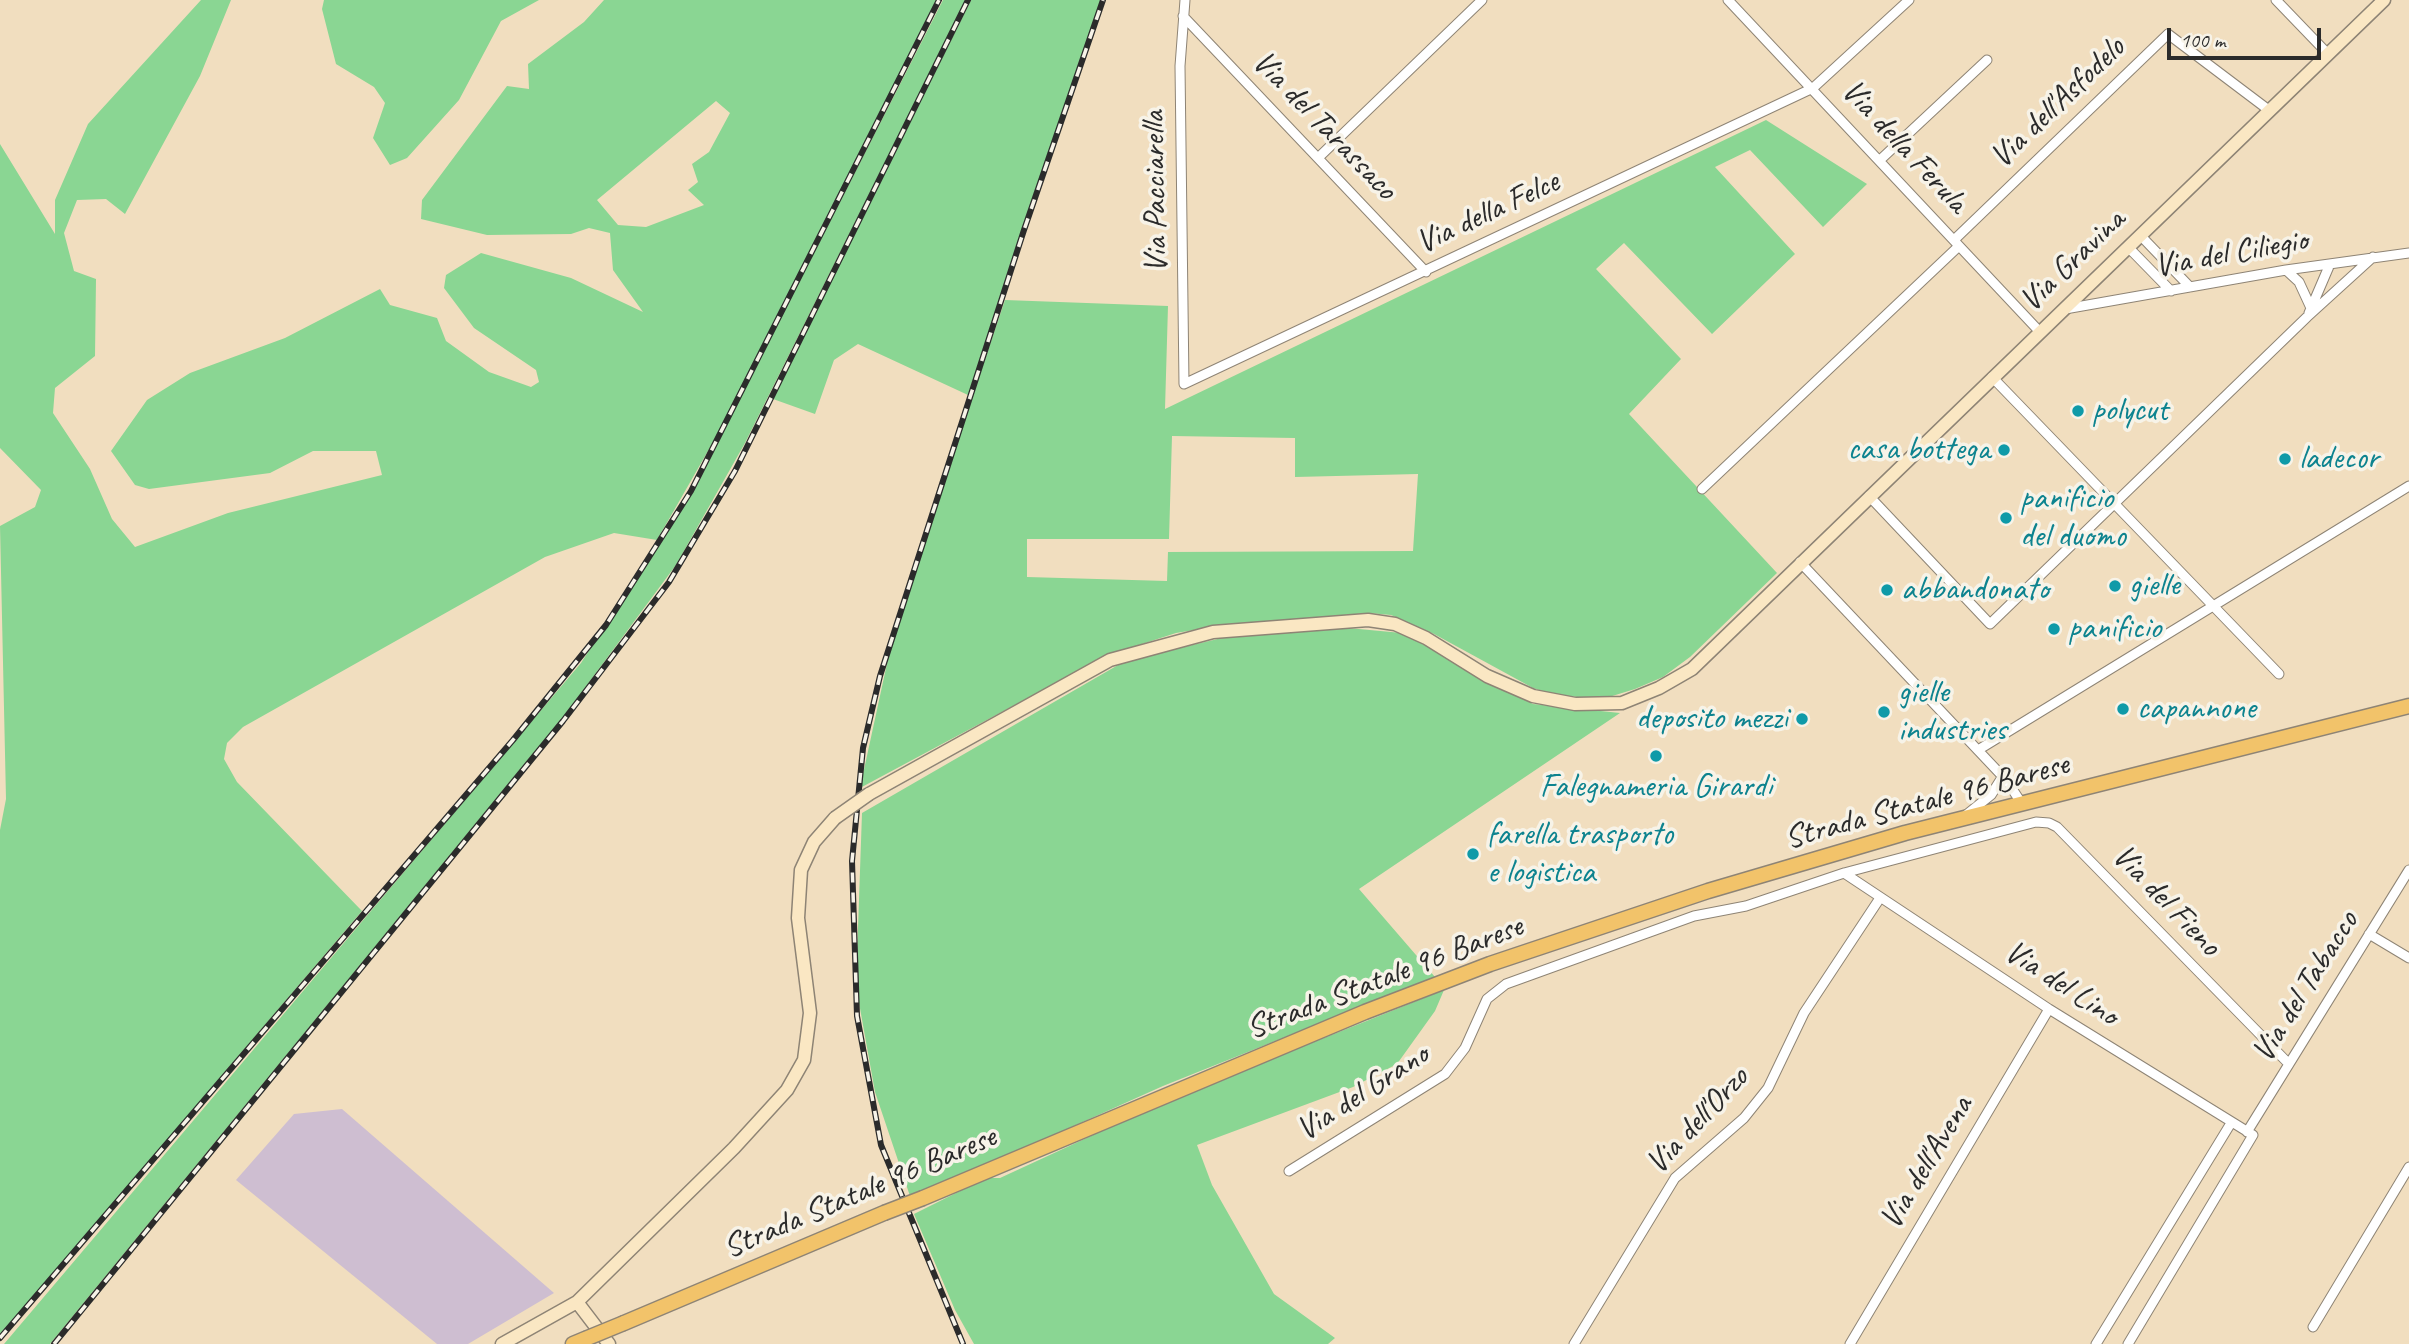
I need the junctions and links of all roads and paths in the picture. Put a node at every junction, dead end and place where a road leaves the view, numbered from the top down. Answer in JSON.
{"nodes":[{"id":1,"x":1185,"y":0,"type":"edge"},
{"id":2,"x":1482,"y":0,"type":"edge"},
{"id":3,"x":1728,"y":0,"type":"edge"},
{"id":4,"x":1909,"y":0,"type":"edge"},
{"id":5,"x":2276,"y":0,"type":"edge"},
{"id":6,"x":2384,"y":0,"type":"edge"},
{"id":7,"x":1183,"y":16,"type":"junction"},
{"id":8,"x":2328,"y":54,"type":"junction"},
{"id":9,"x":1987,"y":60,"type":"dead end"},
{"id":10,"x":1813,"y":88,"type":"junction"},
{"id":11,"x":2270,"y":111,"type":"junction"},
{"id":12,"x":1319,"y":157,"type":"junction"},
{"id":13,"x":1880,"y":160,"type":"junction"},
{"id":14,"x":2140,"y":235,"type":"junction"},
{"id":15,"x":1957,"y":243,"type":"junction"},
{"id":16,"x":2128,"y":247,"type":"junction"},
{"id":17,"x":2409,"y":253,"type":"edge"},
{"id":18,"x":2373,"y":257,"type":"junction"},
{"id":19,"x":2330,"y":264,"type":"junction"},
{"id":20,"x":2286,"y":270,"type":"junction"},
{"id":21,"x":1426,"y":272,"type":"junction"},
{"id":22,"x":2190,"y":287,"type":"junction"},
{"id":23,"x":2171,"y":291,"type":"junction"},
{"id":24,"x":2311,"y":308,"type":"junction"},
{"id":25,"x":2062,"y":310,"type":"junction"},
{"id":26,"x":2307,"y":317,"type":"junction"},
{"id":27,"x":2039,"y":331,"type":"junction"},
{"id":28,"x":1992,"y":377,"type":"junction"},
{"id":29,"x":1184,"y":384,"type":"joint"},
{"id":30,"x":2409,"y":486,"type":"edge"},
{"id":31,"x":1703,"y":489,"type":"dead end"},
{"id":32,"x":1869,"y":496,"type":"junction"},
{"id":33,"x":2115,"y":504,"type":"junction"},
{"id":34,"x":1800,"y":562,"type":"junction"},
{"id":35,"x":2214,"y":607,"type":"junction"},
{"id":36,"x":2279,"y":674,"type":"dead end"},
{"id":37,"x":2409,"y":706,"type":"edge"},
{"id":38,"x":1978,"y":750,"type":"junction"},
{"id":39,"x":2003,"y":776,"type":"junction"},
{"id":40,"x":1998,"y":787,"type":"junction"},
{"id":41,"x":2022,"y":804,"type":"junction"},
{"id":42,"x":2006,"y":808,"type":"junction"},
{"id":43,"x":1983,"y":814,"type":"junction"},
{"id":44,"x":1958,"y":820,"type":"junction"},
{"id":45,"x":1986,"y":834,"type":"junction"},
{"id":46,"x":2409,"y":870,"type":"edge"},
{"id":47,"x":1844,"y":873,"type":"junction"},
{"id":48,"x":1880,"y":898,"type":"junction"},
{"id":49,"x":2369,"y":934,"type":"junction"},
{"id":50,"x":2409,"y":958,"type":"edge"},
{"id":51,"x":2049,"y":1009,"type":"junction"},
{"id":52,"x":2289,"y":1064,"type":"junction"},
{"id":53,"x":2231,"y":1123,"type":"junction"},
{"id":54,"x":2250,"y":1134,"type":"junction"},
{"id":55,"x":2409,"y":1167,"type":"edge"},
{"id":56,"x":1289,"y":1171,"type":"dead end"},
{"id":57,"x":577,"y":1302,"type":"junction"},
{"id":58,"x":2313,"y":1327,"type":"dead end"},
{"id":59,"x":579,"y":1342,"type":"edge"},
{"id":60,"x":502,"y":1344,"type":"edge"},
{"id":61,"x":609,"y":1344,"type":"edge"},
{"id":62,"x":1574,"y":1344,"type":"edge"},
{"id":63,"x":1850,"y":1344,"type":"edge"},
{"id":64,"x":2096,"y":1344,"type":"edge"},
{"id":65,"x":2128,"y":1344,"type":"edge"}],
"edges":[{"from":1,"to":7,"type":"street","name":"Via Pacciarella"},
{"from":2,"to":12,"type":"street"},
{"from":3,"to":10,"type":"street","name":"Via della Ferula"},
{"from":4,"to":10,"type":"street","name":"Via della Felce"},
{"from":5,"to":8,"type":"street"},
{"from":6,"to":8,"type":"main road","name":"Via Gravina"},
{"from":7,"to":12,"type":"street","name":"Via del Tarassaco"},
{"from":7,"to":29,"type":"street","name":"Via Pacciarella"},
{"from":8,"to":11,"type":"main road","name":"Via Gravina"},
{"from":9,"to":13,"type":"street"},
{"from":10,"to":13,"type":"street","name":"Via della Ferula"},
{"from":10,"to":21,"type":"street","name":"Via della Felce"},
{"from":11,"to":14,"type":"main road","name":"Via Gravina"},
{"from":11,"to":15,"type":"street","name":"Via dell'Asfodelo"},
{"from":12,"to":21,"type":"street","name":"Via del Tarassaco"},
{"from":13,"to":15,"type":"street","name":"Via della Ferula"},
{"from":14,"to":16,"type":"main road","name":"Via Gravina"},
{"from":14,"to":22,"type":"street"},
{"from":15,"to":27,"type":"street","name":"Via della Ferula"},
{"from":15,"to":31,"type":"street","name":"Via dell'Asfodelo"},
{"from":16,"to":23,"type":"street"},
{"from":16,"to":25,"type":"main road","name":"Via Gravina"},
{"from":17,"to":18,"type":"street","name":"Via del Ciliegio"},
{"from":18,"to":19,"type":"street","name":"Via del Ciliegio"},
{"from":18,"to":26,"type":"street"},
{"from":19,"to":20,"type":"street","name":"Via del Ciliegio"},
{"from":19,"to":24,"type":"street"},
{"from":20,"to":22,"type":"street","name":"Via del Ciliegio"},
{"from":20,"to":24,"type":"street"},
{"from":21,"to":29,"type":"street","name":"Via della Felce"},
{"from":22,"to":23,"type":"street","name":"Via del Ciliegio"},
{"from":23,"to":25,"type":"street","name":"Via del Ciliegio"},
{"from":24,"to":26,"type":"street"},
{"from":25,"to":27,"type":"main road","name":"Via Gravina"},
{"from":26,"to":33,"type":"street"},
{"from":27,"to":28,"type":"main road","name":"Via Gravina"},
{"from":28,"to":32,"type":"main road","name":"Via Gravina"},
{"from":28,"to":33,"type":"street"},
{"from":30,"to":35,"type":"street"},
{"from":32,"to":33,"type":"street"},
{"from":32,"to":34,"type":"main road","name":"Via Gravina"},
{"from":33,"to":35,"type":"street"},
{"from":34,"to":38,"type":"street"},
{"from":34,"to":57,"type":"main road","name":"Via Gravina","bridge":true},
{"from":35,"to":36,"type":"street"},
{"from":35,"to":38,"type":"street"},
{"from":37,"to":41,"type":"main road","name":"Strada Statale 96 Barese"},
{"from":38,"to":39,"type":"street"},
{"from":39,"to":40,"type":"street"},
{"from":39,"to":41,"type":"street"},
{"from":40,"to":42,"type":"street"},
{"from":40,"to":44,"type":"street"},
{"from":41,"to":42,"type":"main road","name":"Strada Statale 96 Barese"},
{"from":42,"to":43,"type":"main road","name":"Strada Statale 96 Barese"},
{"from":43,"to":44,"type":"main road","name":"Strada Statale 96 Barese"},
{"from":43,"to":45,"type":"street"},
{"from":44,"to":59,"type":"main road","name":"Strada Statale 96 Barese","bridge":true},
{"from":45,"to":47,"type":"street","name":"Via del Grano"},
{"from":45,"to":52,"type":"street","name":"Via del Fieno"},
{"from":46,"to":49,"type":"street","name":"Via del Tabacco"},
{"from":47,"to":48,"type":"street","name":"Via del Lino"},
{"from":47,"to":56,"type":"street","name":"Via del Grano"},
{"from":48,"to":51,"type":"street","name":"Via del Lino"},
{"from":48,"to":62,"type":"street","name":"Via dell'Orzo"},
{"from":49,"to":50,"type":"street"},
{"from":49,"to":52,"type":"street","name":"Via del Tabacco"},
{"from":51,"to":53,"type":"street","name":"Via del Lino"},
{"from":51,"to":63,"type":"street","name":"Via dell'Avena"},
{"from":52,"to":54,"type":"street","name":"Via del Tabacco"},
{"from":53,"to":54,"type":"street","name":"Via del Lino"},
{"from":53,"to":64,"type":"street"},
{"from":54,"to":65,"type":"street","name":"Via del Tabacco"},
{"from":55,"to":58,"type":"street"},
{"from":57,"to":60,"type":"main road","name":"Via Gravina"},
{"from":57,"to":61,"type":"main road"}]}
